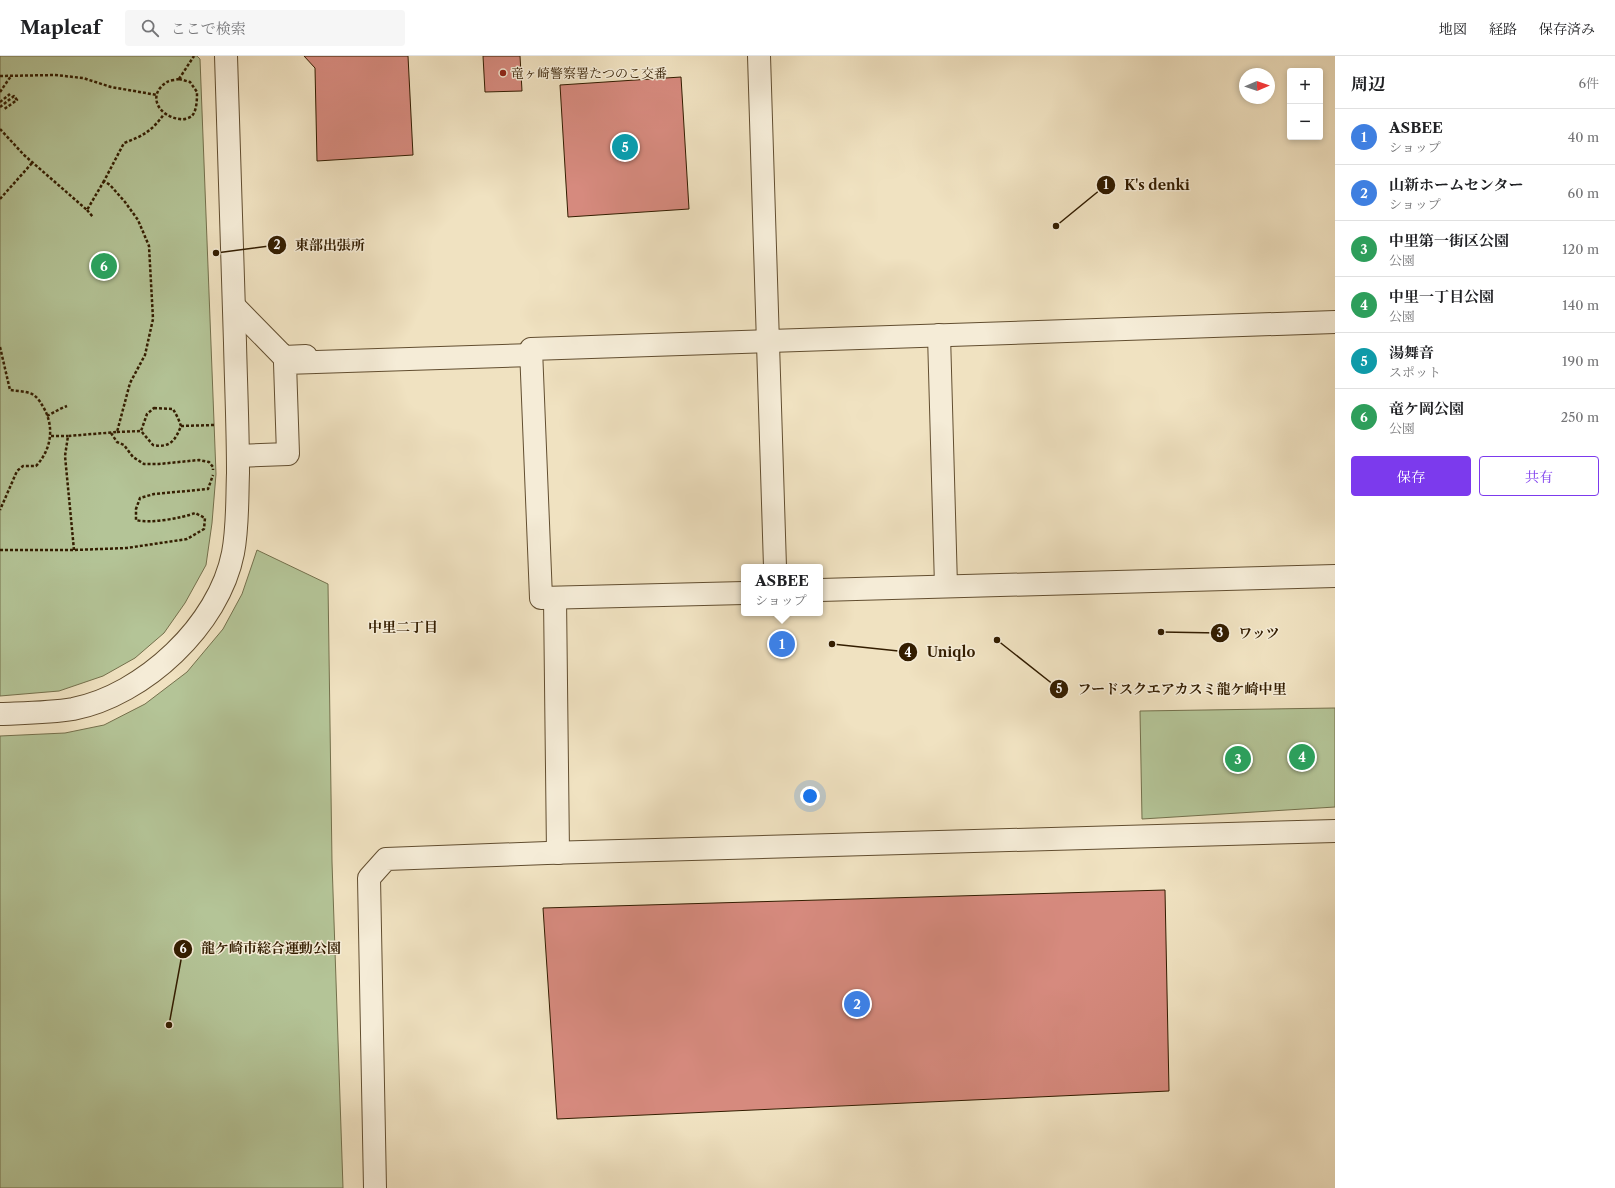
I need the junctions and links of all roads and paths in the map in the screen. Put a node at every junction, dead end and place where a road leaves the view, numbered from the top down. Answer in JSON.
{"nodes":[{"id":1,"x":194,"y":56,"type":"edge"},
{"id":2,"x":226,"y":56,"type":"edge"},
{"id":3,"x":753,"y":56,"type":"edge"},
{"id":4,"x":760,"y":56,"type":"edge"},
{"id":5,"x":0,"y":76,"type":"edge"},
{"id":6,"x":11,"y":76,"type":"junction"},
{"id":7,"x":179,"y":79,"type":"junction"},
{"id":8,"x":0,"y":92,"type":"edge"},
{"id":9,"x":10,"y":94,"type":"dead end"},
{"id":10,"x":157,"y":95,"type":"junction"},
{"id":11,"x":0,"y":102,"type":"edge"},
{"id":12,"x":0,"y":107,"type":"edge"},
{"id":13,"x":4,"y":110,"type":"dead end"},
{"id":14,"x":164,"y":114,"type":"junction"},
{"id":15,"x":0,"y":129,"type":"edge"},
{"id":16,"x":32,"y":163,"type":"junction"},
{"id":17,"x":104,"y":181,"type":"junction"},
{"id":18,"x":0,"y":199,"type":"edge"},
{"id":19,"x":87,"y":210,"type":"junction"},
{"id":20,"x":93,"y":217,"type":"dead end"},
{"id":21,"x":234,"y":306,"type":"junction"},
{"id":22,"x":1335,"y":322,"type":"edge"},
{"id":23,"x":939,"y":335,"type":"junction"},
{"id":24,"x":763,"y":341,"type":"junction"},
{"id":25,"x":0,"y":347,"type":"edge"},
{"id":26,"x":532,"y":352,"type":"junction"},
{"id":27,"x":67,"y":406,"type":"dead end"},
{"id":28,"x":48,"y":416,"type":"junction"},
{"id":29,"x":221,"y":424,"type":"dead end"},
{"id":30,"x":181,"y":426,"type":"junction"},
{"id":31,"x":141,"y":431,"type":"junction"},
{"id":32,"x":118,"y":432,"type":"junction"},
{"id":33,"x":111,"y":433,"type":"junction"},
{"id":34,"x":51,"y":436,"type":"junction"},
{"id":35,"x":68,"y":436,"type":"junction"},
{"id":36,"x":238,"y":456,"type":"junction"},
{"id":37,"x":0,"y":510,"type":"edge"},
{"id":38,"x":0,"y":550,"type":"edge"},
{"id":39,"x":74,"y":550,"type":"junction"},
{"id":40,"x":775,"y":564,"type":"edge"},
{"id":41,"x":1335,"y":576,"type":"edge"},
{"id":42,"x":946,"y":586,"type":"junction"},
{"id":43,"x":823,"y":590,"type":"edge"},
{"id":44,"x":741,"y":593,"type":"edge"},
{"id":45,"x":548,"y":598,"type":"junction"},
{"id":46,"x":0,"y":714,"type":"edge"},
{"id":47,"x":1335,"y":831,"type":"edge"},
{"id":48,"x":553,"y":853,"type":"junction"},
{"id":49,"x":375,"y":1188,"type":"edge"}],
"edges":[{"from":1,"to":7,"type":"path"},
{"from":2,"to":21,"type":"street"},
{"from":3,"to":24,"type":"street"},
{"from":4,"to":24,"type":"street"},
{"from":5,"to":6,"type":"path"},
{"from":6,"to":8,"type":"path"},
{"from":6,"to":10,"type":"path"},
{"from":7,"to":10,"type":"path"},
{"from":7,"to":14,"type":"path"},
{"from":9,"to":11,"type":"path"},
{"from":10,"to":14,"type":"path"},
{"from":12,"to":13,"type":"path"},
{"from":14,"to":17,"type":"path"},
{"from":15,"to":16,"type":"path"},
{"from":16,"to":18,"type":"path"},
{"from":16,"to":19,"type":"path"},
{"from":17,"to":19,"type":"path"},
{"from":17,"to":32,"type":"path"},
{"from":19,"to":20,"type":"path"},
{"from":21,"to":26,"type":"street"},
{"from":21,"to":36,"type":"street"},
{"from":22,"to":23,"type":"street"},
{"from":23,"to":24,"type":"street"},
{"from":23,"to":42,"type":"street"},
{"from":24,"to":26,"type":"street"},
{"from":24,"to":40,"type":"street"},
{"from":25,"to":28,"type":"path"},
{"from":26,"to":36,"type":"street"},
{"from":26,"to":45,"type":"street"},
{"from":27,"to":28,"type":"path"},
{"from":28,"to":34,"type":"path"},
{"from":29,"to":30,"type":"path"},
{"from":30,"to":31,"type":"path"},
{"from":30,"to":31,"type":"path"},
{"from":31,"to":32,"type":"path"},
{"from":32,"to":33,"type":"path"},
{"from":33,"to":35,"type":"path"},
{"from":33,"to":39,"type":"path"},
{"from":34,"to":35,"type":"path"},
{"from":34,"to":37,"type":"path"},
{"from":35,"to":39,"type":"path"},
{"from":36,"to":46,"type":"street"},
{"from":38,"to":39,"type":"path"},
{"from":41,"to":42,"type":"street"},
{"from":42,"to":43,"type":"street"},
{"from":44,"to":45,"type":"street"},
{"from":45,"to":48,"type":"street"},
{"from":47,"to":48,"type":"street"},
{"from":48,"to":49,"type":"street"}]}
